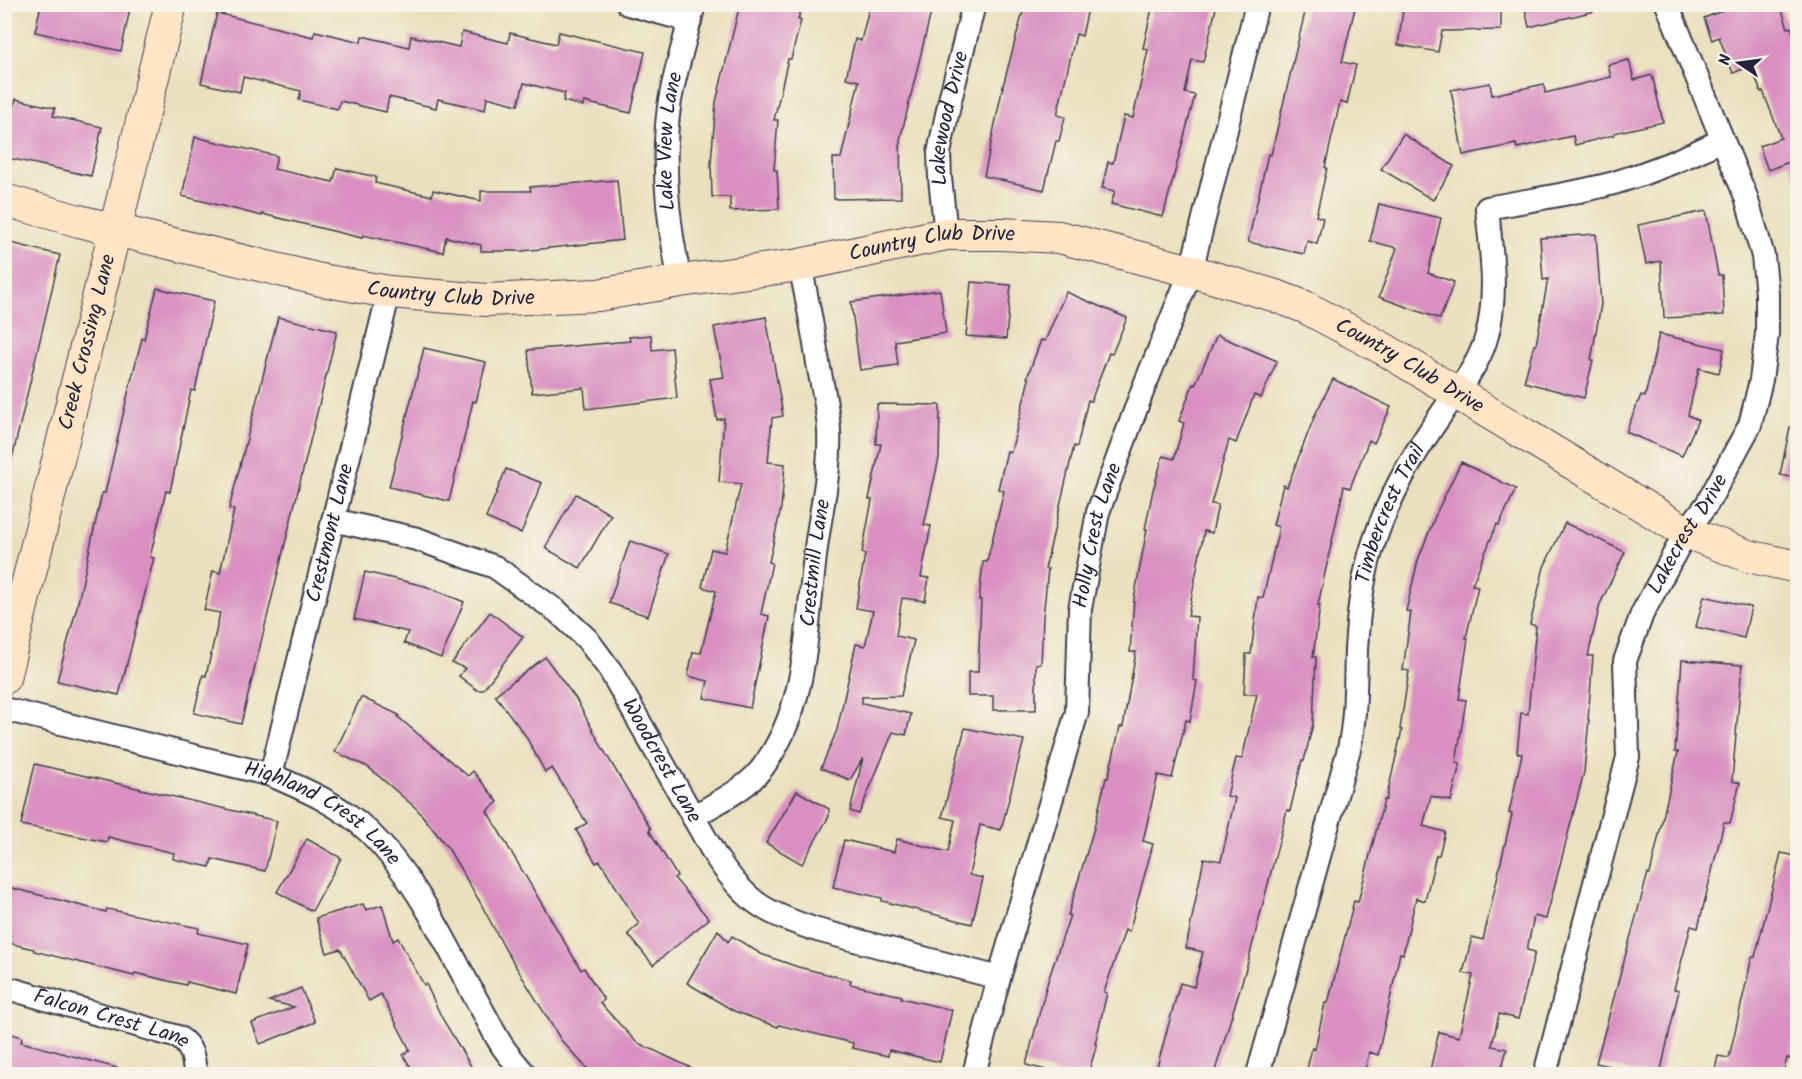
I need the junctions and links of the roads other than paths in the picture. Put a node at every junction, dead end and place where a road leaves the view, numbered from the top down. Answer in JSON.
{"nodes":[{"id":1,"x":171,"y":4,"type":"edge"},
{"id":2,"x":628,"y":4,"type":"edge"},
{"id":3,"x":974,"y":4,"type":"edge"},
{"id":4,"x":1257,"y":4,"type":"edge"},
{"id":5,"x":1667,"y":4,"type":"edge"},
{"id":6,"x":692,"y":13,"type":"edge"},
{"id":7,"x":1722,"y":140,"type":"junction"},
{"id":8,"x":4,"y":200,"type":"edge"},
{"id":9,"x":115,"y":229,"type":"junction"},
{"id":10,"x":946,"y":234,"type":"junction"},
{"id":11,"x":801,"y":265,"type":"junction"},
{"id":12,"x":1191,"y":271,"type":"junction"},
{"id":13,"x":680,"y":281,"type":"junction"},
{"id":14,"x":389,"y":292,"type":"junction"},
{"id":15,"x":1457,"y":394,"type":"junction"},
{"id":16,"x":333,"y":520,"type":"junction"},
{"id":17,"x":1686,"y":532,"type":"junction"},
{"id":18,"x":1797,"y":567,"type":"edge"},
{"id":19,"x":4,"y":678,"type":"edge"},
{"id":20,"x":4,"y":709,"type":"edge"},
{"id":21,"x":271,"y":775,"type":"junction"},
{"id":22,"x":693,"y":817,"type":"junction"},
{"id":23,"x":999,"y":978,"type":"junction"},
{"id":24,"x":4,"y":987,"type":"edge"},
{"id":25,"x":195,"y":1074,"type":"edge"},
{"id":26,"x":525,"y":1074,"type":"edge"},
{"id":27,"x":974,"y":1074,"type":"edge"},
{"id":28,"x":1258,"y":1074,"type":"edge"},
{"id":29,"x":1545,"y":1074,"type":"edge"}],
"edges":[{"from":1,"to":9,"type":"street","name":"Creek Crossing Lane"},
{"from":2,"to":6,"type":"street"},
{"from":3,"to":10,"type":"street","name":"Lakewood Drive"},
{"from":4,"to":12,"type":"street","name":"Holly Crest Lane"},
{"from":5,"to":7,"type":"street","name":"Lakecrest Drive"},
{"from":6,"to":13,"type":"street","name":"Lake View Lane"},
{"from":7,"to":15,"type":"street","name":"Timbercrest Trail"},
{"from":7,"to":17,"type":"street","name":"Lakecrest Drive"},
{"from":8,"to":9,"type":"street","name":"Country Club Drive"},
{"from":9,"to":14,"type":"street","name":"Country Club Drive"},
{"from":9,"to":19,"type":"street","name":"Creek Crossing Lane"},
{"from":10,"to":11,"type":"street","name":"Country Club Drive"},
{"from":10,"to":12,"type":"street","name":"Country Club Drive"},
{"from":11,"to":13,"type":"street","name":"Country Club Drive"},
{"from":11,"to":22,"type":"street","name":"Crestmill Lane"},
{"from":12,"to":15,"type":"street","name":"Country Club Drive"},
{"from":12,"to":23,"type":"street","name":"Holly Crest Lane"},
{"from":13,"to":14,"type":"street","name":"Country Club Drive"},
{"from":14,"to":16,"type":"street","name":"Crestmont Lane"},
{"from":15,"to":17,"type":"street","name":"Country Club Drive"},
{"from":15,"to":28,"type":"street","name":"Timbercrest Trail"},
{"from":16,"to":21,"type":"street","name":"Crestmont Lane"},
{"from":16,"to":22,"type":"street","name":"Woodcrest Lane"},
{"from":17,"to":18,"type":"street","name":"Country Club Drive"},
{"from":17,"to":29,"type":"street","name":"Lakecrest Drive"},
{"from":20,"to":21,"type":"street","name":"Highland Crest Lane"},
{"from":21,"to":26,"type":"street","name":"Highland Crest Lane"},
{"from":22,"to":23,"type":"street","name":"Woodcrest Lane"},
{"from":23,"to":27,"type":"street","name":"Holly Crest Lane"},
{"from":24,"to":25,"type":"street","name":"Falcon Crest Lane"}]}
